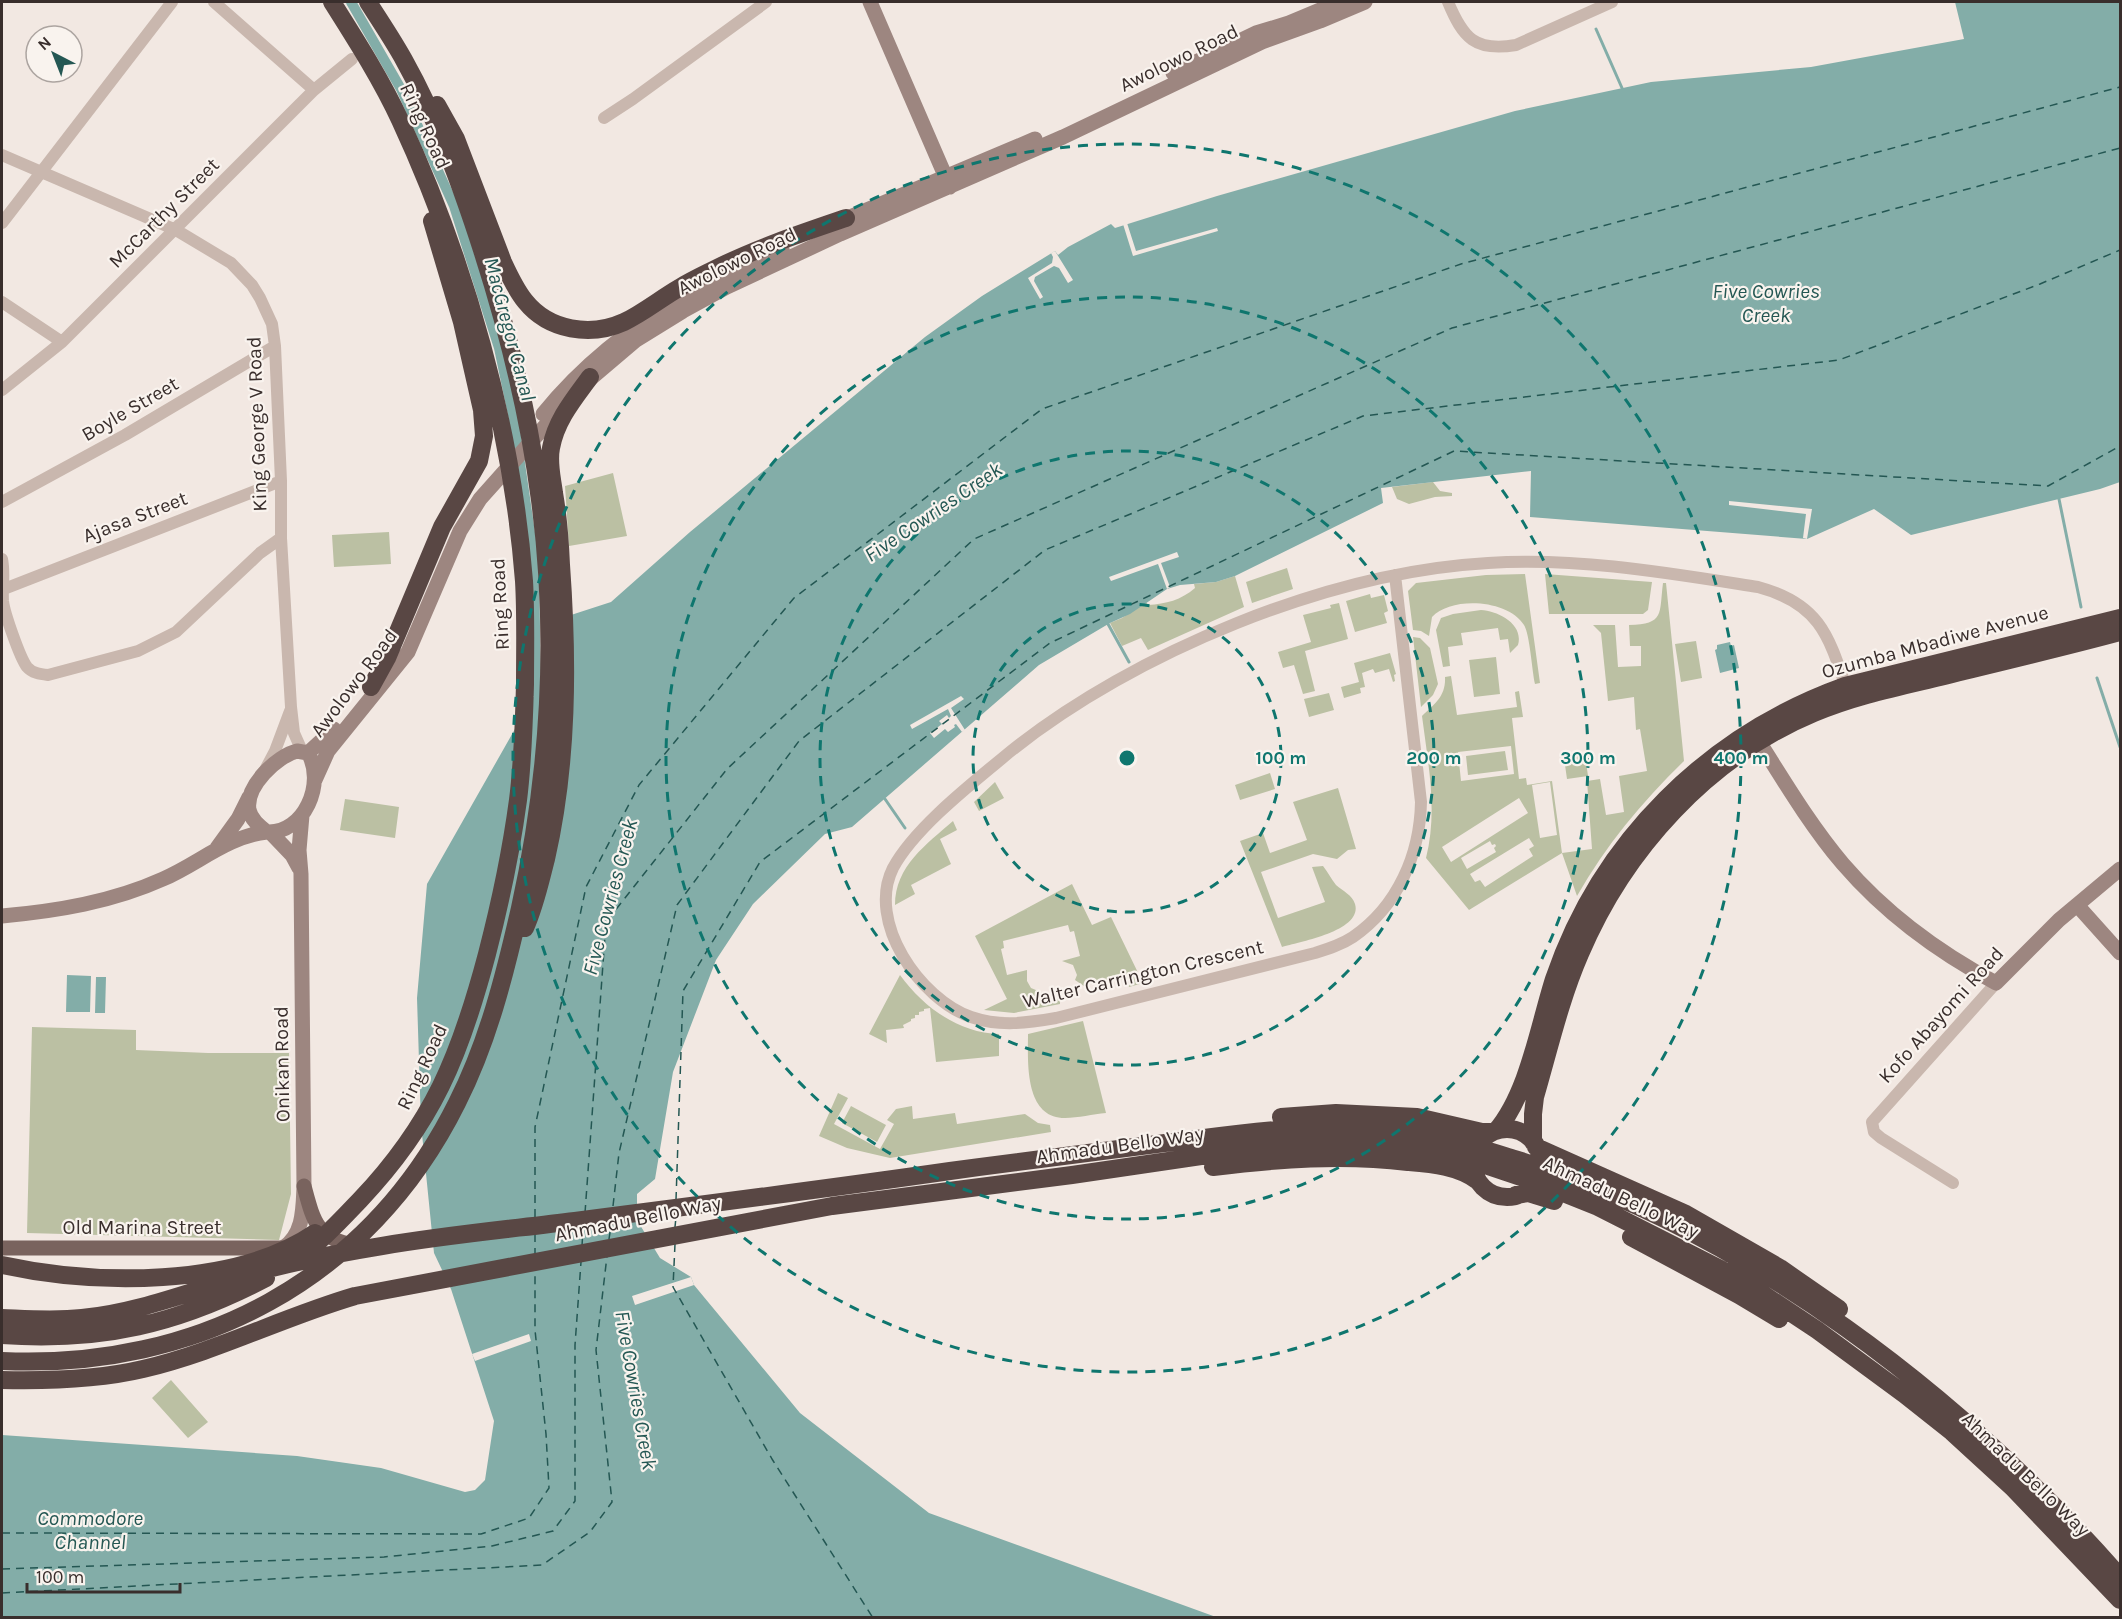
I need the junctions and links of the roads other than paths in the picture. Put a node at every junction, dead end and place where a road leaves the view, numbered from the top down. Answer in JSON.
{"nodes":[{"id":1,"x":172,"y":2,"type":"edge"},
{"id":2,"x":214,"y":2,"type":"edge"},
{"id":3,"x":332,"y":2,"type":"edge"},
{"id":4,"x":368,"y":2,"type":"edge"},
{"id":5,"x":766,"y":2,"type":"edge"},
{"id":6,"x":870,"y":2,"type":"edge"},
{"id":7,"x":1339,"y":2,"type":"edge"},
{"id":8,"x":1365,"y":2,"type":"edge"},
{"id":9,"x":1448,"y":2,"type":"edge"},
{"id":10,"x":1612,"y":2,"type":"edge"},
{"id":11,"x":352,"y":59,"type":"dead end"},
{"id":12,"x":405,"y":62,"type":"junction"},
{"id":13,"x":314,"y":90,"type":"junction"},
{"id":14,"x":604,"y":118,"type":"dead end"},
{"id":15,"x":2,"y":155,"type":"edge"},
{"id":16,"x":421,"y":169,"type":"junction"},
{"id":17,"x":42,"y":173,"type":"junction"},
{"id":18,"x":948,"y":182,"type":"junction"},
{"id":19,"x":846,"y":218,"type":"junction"},
{"id":20,"x":2,"y":223,"type":"edge"},
{"id":21,"x":176,"y":230,"type":"junction"},
{"id":22,"x":2,"y":302,"type":"edge"},
{"id":23,"x":62,"y":342,"type":"junction"},
{"id":24,"x":275,"y":346,"type":"junction"},
{"id":25,"x":590,"y":377,"type":"junction"},
{"id":26,"x":2,"y":390,"type":"edge"},
{"id":27,"x":538,"y":428,"type":"junction"},
{"id":28,"x":498,"y":470,"type":"junction"},
{"id":29,"x":281,"y":481,"type":"junction"},
{"id":30,"x":2,"y":502,"type":"edge"},
{"id":31,"x":281,"y":538,"type":"junction"},
{"id":32,"x":2,"y":560,"type":"edge"},
{"id":33,"x":1395,"y":576,"type":"junction"},
{"id":34,"x":4,"y":589,"type":"junction"},
{"id":35,"x":2121,"y":618,"type":"edge"},
{"id":36,"x":2121,"y":632,"type":"edge"},
{"id":37,"x":371,"y":687,"type":"junction"},
{"id":38,"x":1848,"y":693,"type":"junction"},
{"id":39,"x":291,"y":707,"type":"junction"},
{"id":40,"x":1755,"y":736,"type":"junction"},
{"id":41,"x":305,"y":752,"type":"junction"},
{"id":42,"x":262,"y":775,"type":"junction"},
{"id":43,"x":315,"y":780,"type":"junction"},
{"id":44,"x":250,"y":797,"type":"junction"},
{"id":45,"x":302,"y":815,"type":"junction"},
{"id":46,"x":269,"y":832,"type":"junction"},
{"id":47,"x":217,"y":848,"type":"junction"},
{"id":48,"x":2121,"y":869,"type":"edge"},
{"id":49,"x":301,"y":874,"type":"junction"},
{"id":50,"x":2077,"y":905,"type":"junction"},
{"id":51,"x":2,"y":916,"type":"edge"},
{"id":52,"x":2121,"y":952,"type":"edge"},
{"id":53,"x":507,"y":967,"type":"junction"},
{"id":54,"x":1996,"y":984,"type":"junction"},
{"id":55,"x":1495,"y":1131,"type":"junction"},
{"id":56,"x":1288,"y":1136,"type":"junction"},
{"id":57,"x":1535,"y":1144,"type":"junction"},
{"id":58,"x":1062,"y":1156,"type":"junction"},
{"id":59,"x":1072,"y":1175,"type":"junction"},
{"id":60,"x":1478,"y":1181,"type":"junction"},
{"id":61,"x":1953,"y":1183,"type":"dead end"},
{"id":62,"x":304,"y":1186,"type":"junction"},
{"id":63,"x":1516,"y":1195,"type":"junction"},
{"id":64,"x":358,"y":1202,"type":"junction"},
{"id":65,"x":352,"y":1245,"type":"junction"},
{"id":66,"x":385,"y":1245,"type":"junction"},
{"id":67,"x":2,"y":1248,"type":"edge"},
{"id":68,"x":283,"y":1248,"type":"junction"},
{"id":69,"x":8,"y":1266,"type":"edge"},
{"id":70,"x":2,"y":1318,"type":"edge"},
{"id":71,"x":2,"y":1335,"type":"edge"},
{"id":72,"x":219,"y":1346,"type":"junction"},
{"id":73,"x":2,"y":1349,"type":"edge"},
{"id":74,"x":2,"y":1361,"type":"edge"},
{"id":75,"x":2,"y":1380,"type":"edge"},
{"id":76,"x":1910,"y":1388,"type":"junction"},
{"id":77,"x":2121,"y":1577,"type":"edge"},
{"id":78,"x":2121,"y":1600,"type":"edge"}],
"edges":[{"from":1,"to":17,"type":"street"},
{"from":2,"to":13,"type":"street"},
{"from":3,"to":16,"type":"highway","name":"Ring Road"},
{"from":4,"to":12,"type":"highway","name":"Ring Road"},
{"from":5,"to":14,"type":"street"},
{"from":6,"to":18,"type":"main road"},
{"from":7,"to":18,"type":"main road","name":"Awolowo Road"},
{"from":8,"to":18,"type":"main road","name":"Awolowo Road"},
{"from":9,"to":10,"type":"street"},
{"from":11,"to":13,"type":"street","name":"McCarthy Street"},
{"from":12,"to":19,"type":"highway"},
{"from":12,"to":53,"type":"highway","name":"Ring Road"},
{"from":13,"to":21,"type":"street","name":"McCarthy Street"},
{"from":15,"to":17,"type":"street","name":"King George V Road"},
{"from":16,"to":37,"type":"highway"},
{"from":16,"to":64,"type":"highway","name":"Ring Road"},
{"from":17,"to":20,"type":"street"},
{"from":17,"to":21,"type":"street","name":"King George V Road"},
{"from":18,"to":19,"type":"main road","name":"Awolowo Road"},
{"from":18,"to":25,"type":"main road","name":"Awolowo Road"},
{"from":19,"to":27,"type":"main road","name":"Awolowo Road"},
{"from":21,"to":23,"type":"street","name":"McCarthy Street"},
{"from":21,"to":24,"type":"street","name":"King George V Road"},
{"from":22,"to":23,"type":"street"},
{"from":23,"to":26,"type":"street","name":"McCarthy Street"},
{"from":24,"to":29,"type":"street","name":"King George V Road"},
{"from":24,"to":30,"type":"street","name":"Boyle Street"},
{"from":25,"to":27,"type":"main road","name":"Awolowo Road"},
{"from":25,"to":53,"type":"highway"},
{"from":27,"to":28,"type":"main road","name":"Awolowo Road"},
{"from":28,"to":37,"type":"main road","name":"Awolowo Road"},
{"from":28,"to":43,"type":"main road","name":"Awolowo Road"},
{"from":29,"to":31,"type":"street","name":"King George V Road"},
{"from":29,"to":34,"type":"street","name":"Ajasa Street"},
{"from":31,"to":34,"type":"street"},
{"from":31,"to":39,"type":"street","name":"King George V Road"},
{"from":32,"to":34,"type":"street"},
{"from":33,"to":33,"type":"street","name":"Walter Carrington Crescent"},
{"from":33,"to":38,"type":"street","name":"Walter Carrington Crescent"},
{"from":35,"to":38,"type":"highway","name":"Ozumba Mbadiwe Avenue"},
{"from":36,"to":38,"type":"highway","name":"Ozumba Mbadiwe Avenue"},
{"from":37,"to":41,"type":"main road","name":"Awolowo Road"},
{"from":38,"to":40,"type":"highway","name":"Ozumba Mbadiwe Avenue"},
{"from":39,"to":41,"type":"street","name":"King George V Road"},
{"from":39,"to":42,"type":"street"},
{"from":40,"to":54,"type":"main road"},
{"from":40,"to":55,"type":"highway","name":"Ozumba Mbadiwe Avenue"},
{"from":40,"to":57,"type":"highway","name":"Ozumba Mbadiwe Avenue"},
{"from":41,"to":42,"type":"main road"},
{"from":41,"to":43,"type":"main road"},
{"from":42,"to":44,"type":"main road"},
{"from":43,"to":45,"type":"main road"},
{"from":44,"to":46,"type":"main road"},
{"from":44,"to":47,"type":"main road"},
{"from":45,"to":46,"type":"main road"},
{"from":45,"to":49,"type":"main road","name":"Onikan Road"},
{"from":46,"to":47,"type":"main road"},
{"from":46,"to":49,"type":"main road"},
{"from":47,"to":51,"type":"main road"},
{"from":48,"to":50,"type":"main road","name":"Kofo Abayomi Road"},
{"from":49,"to":62,"type":"main road","name":"Onikan Road"},
{"from":50,"to":52,"type":"main road"},
{"from":50,"to":54,"type":"main road","name":"Kofo Abayomi Road"},
{"from":53,"to":74,"type":"highway","name":"Ring Road"},
{"from":54,"to":61,"type":"street","name":"Kofo Abayomi Road"},
{"from":55,"to":57,"type":"highway"},
{"from":55,"to":58,"type":"highway"},
{"from":55,"to":60,"type":"highway"},
{"from":56,"to":58,"type":"highway","name":"Ahmadu Bello Way"},
{"from":56,"to":59,"type":"highway","name":"Ahmadu Bello Way"},
{"from":56,"to":76,"type":"highway","name":"Ahmadu Bello Way"},
{"from":57,"to":63,"type":"highway"},
{"from":57,"to":76,"type":"highway"},
{"from":58,"to":66,"type":"highway","name":"Ahmadu Bello Way"},
{"from":59,"to":60,"type":"highway"},
{"from":59,"to":72,"type":"highway","name":"Ahmadu Bello Way"},
{"from":60,"to":63,"type":"highway"},
{"from":62,"to":65,"type":"main road"},
{"from":62,"to":68,"type":"main road","name":"Onikan Road"},
{"from":63,"to":76,"type":"highway"},
{"from":64,"to":69,"type":"highway"},
{"from":64,"to":71,"type":"highway"},
{"from":65,"to":66,"type":"main road","name":"Old Marina Street"},
{"from":65,"to":68,"type":"main road","name":"Old Marina Street"},
{"from":66,"to":70,"type":"highway","name":"Ahmadu Bello Way"},
{"from":67,"to":68,"type":"main road","name":"Old Marina Street"},
{"from":72,"to":73,"type":"highway"},
{"from":72,"to":75,"type":"highway","name":"Ahmadu Bello Way"},
{"from":76,"to":77,"type":"highway","name":"Ahmadu Bello Way"},
{"from":76,"to":78,"type":"highway","name":"Ahmadu Bello Way"}]}
